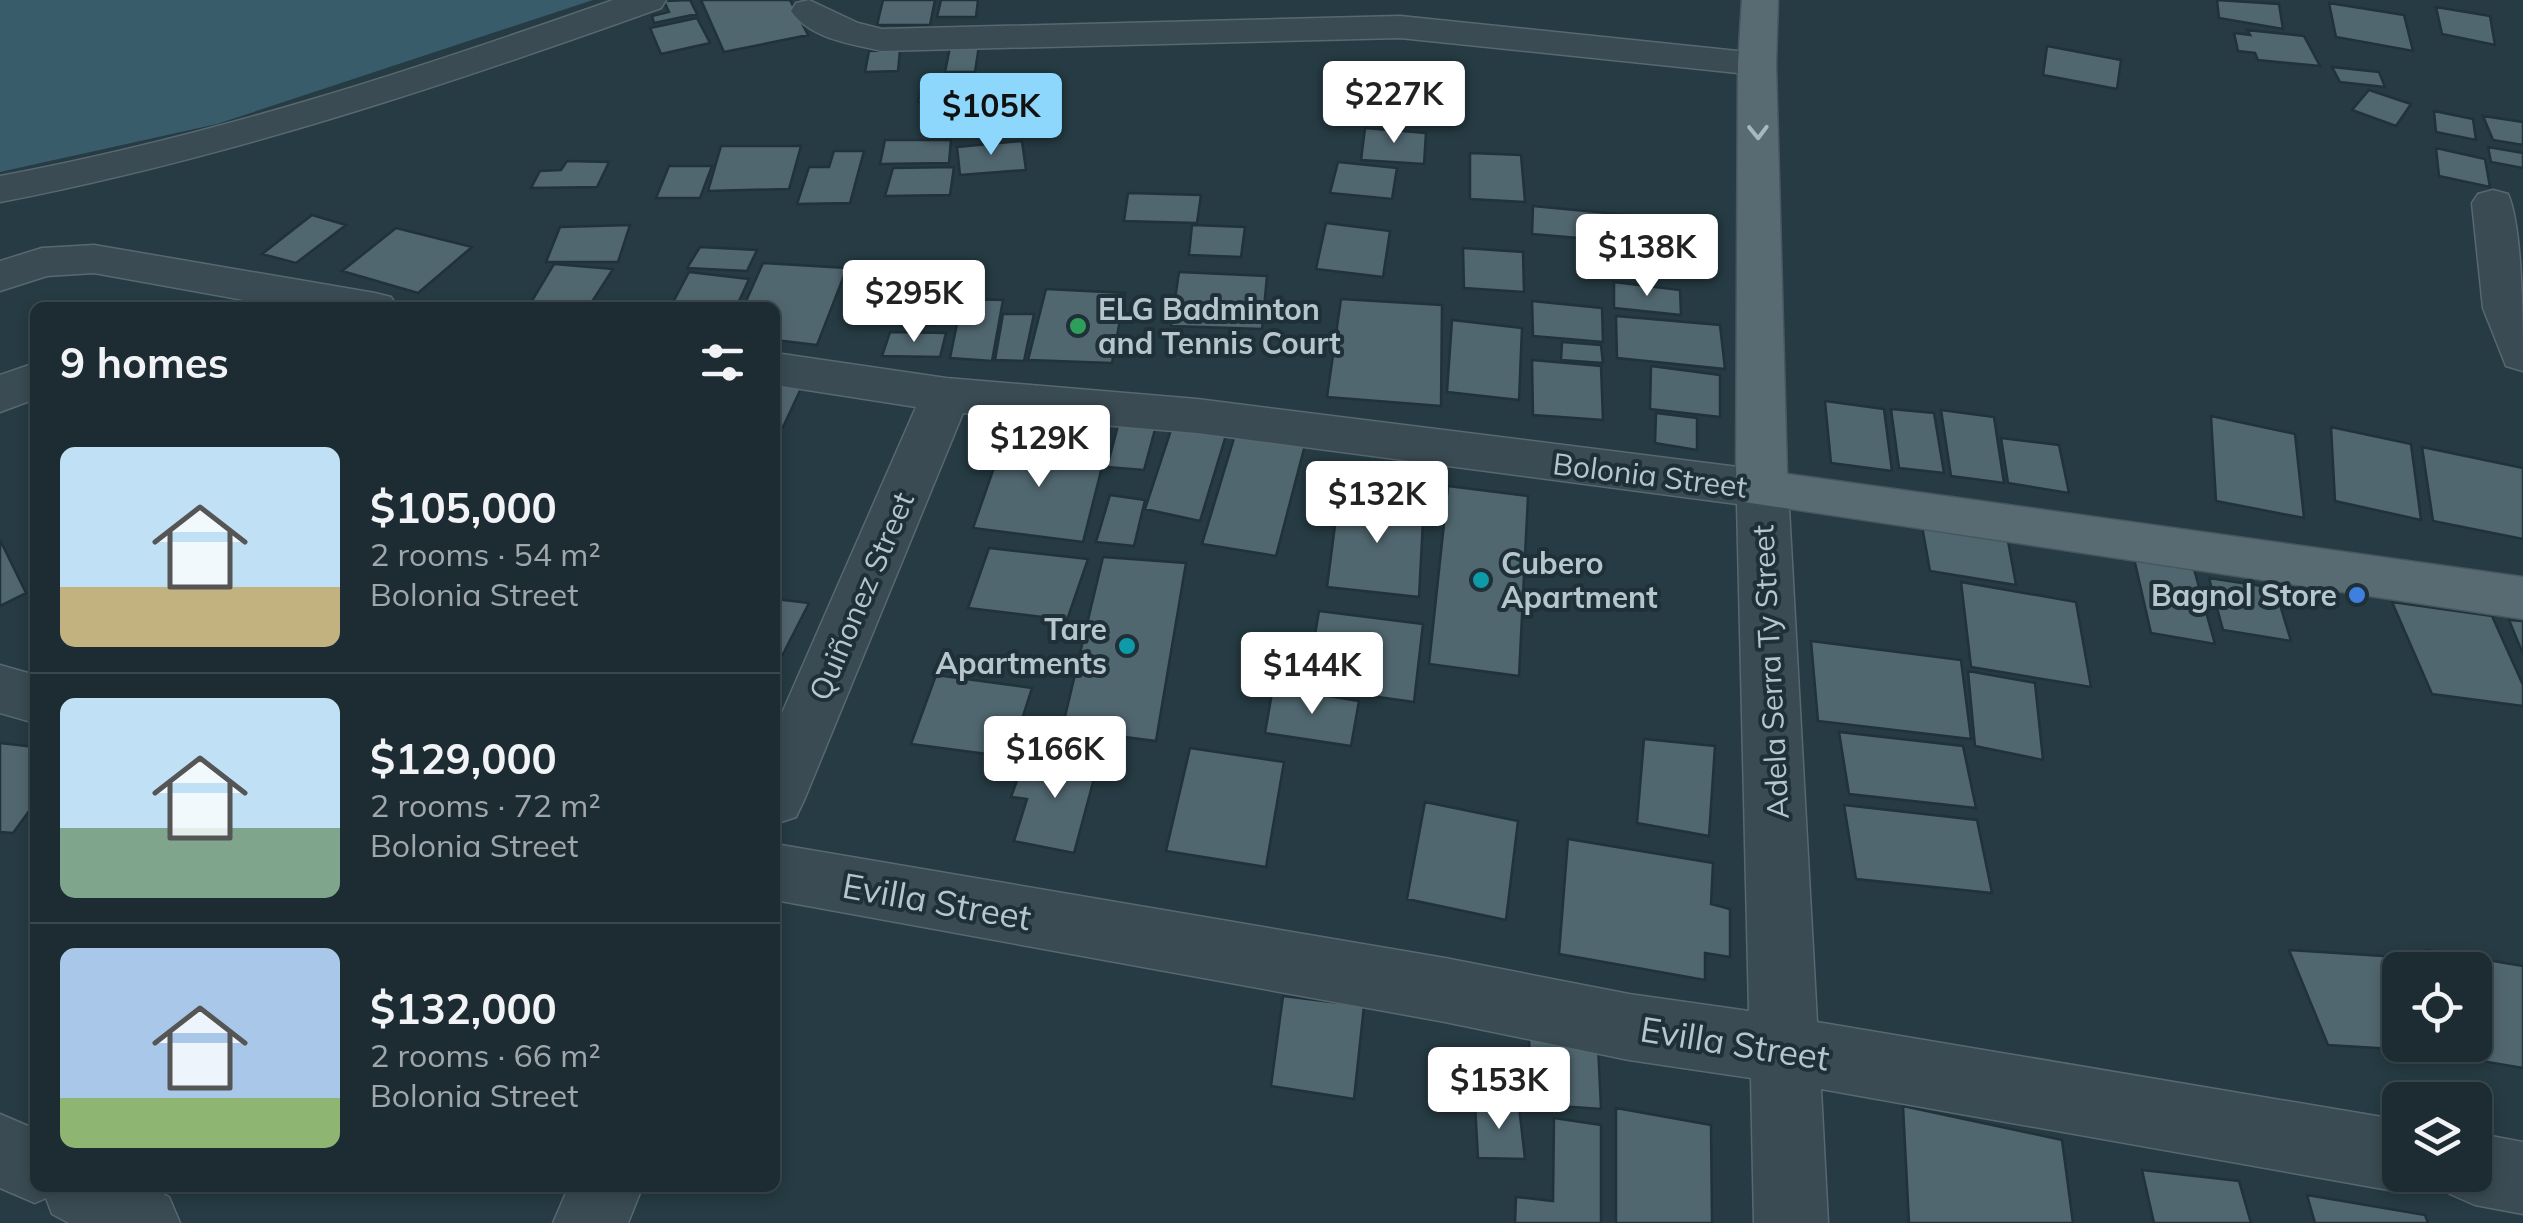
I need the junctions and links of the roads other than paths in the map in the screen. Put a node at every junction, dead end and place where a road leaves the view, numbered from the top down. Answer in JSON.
{"nodes":[{"id":1,"x":648,"y":0,"type":"edge"},
{"id":2,"x":1230,"y":0,"type":"edge"},
{"id":3,"x":1760,"y":0,"type":"edge"},
{"id":4,"x":810,"y":11,"type":"dead end"},
{"id":5,"x":1260,"y":30,"type":"junction"},
{"id":6,"x":1757,"y":64,"type":"junction"},
{"id":7,"x":0,"y":189,"type":"edge"},
{"id":8,"x":2493,"y":203,"type":"dead end"},
{"id":9,"x":93,"y":215,"type":"junction"},
{"id":10,"x":0,"y":277,"type":"edge"},
{"id":11,"x":248,"y":288,"type":"junction"},
{"id":12,"x":216,"y":302,"type":"edge"},
{"id":13,"x":337,"y":302,"type":"edge"},
{"id":14,"x":2523,"y":355,"type":"edge"},
{"id":15,"x":780,"y":370,"type":"edge"},
{"id":16,"x":30,"y":381,"type":"edge"},
{"id":17,"x":0,"y":395,"type":"edge"},
{"id":18,"x":946,"y":395,"type":"junction"},
{"id":19,"x":1762,"y":489,"type":"junction"},
{"id":20,"x":2523,"y":598,"type":"edge"},
{"id":21,"x":0,"y":689,"type":"edge"},
{"id":22,"x":30,"y":698,"type":"edge"},
{"id":23,"x":780,"y":786,"type":"edge"},
{"id":24,"x":780,"y":873,"type":"edge"},
{"id":25,"x":1787,"y":1050,"type":"junction"},
{"id":26,"x":0,"y":1150,"type":"edge"},
{"id":27,"x":2382,"y":1153,"type":"edge"},
{"id":28,"x":30,"y":1165,"type":"edge"},
{"id":29,"x":2492,"y":1172,"type":"edge"},
{"id":30,"x":2523,"y":1178,"type":"edge"},
{"id":31,"x":85,"y":1192,"type":"edge"},
{"id":32,"x":604,"y":1192,"type":"edge"},
{"id":33,"x":143,"y":1223,"type":"edge"},
{"id":34,"x":590,"y":1223,"type":"edge"},
{"id":35,"x":1791,"y":1223,"type":"edge"}],
"edges":[{"from":1,"to":9,"type":"street"},
{"from":2,"to":5,"type":"street"},
{"from":3,"to":6,"type":"main road","name":"Adela Serra Ty Street"},
{"from":4,"to":5,"type":"street"},
{"from":5,"to":6,"type":"street"},
{"from":6,"to":19,"type":"main road","name":"Adela Serra Ty Street","one_way":true},
{"from":7,"to":9,"type":"street"},
{"from":8,"to":14,"type":"street"},
{"from":9,"to":10,"type":"street"},
{"from":9,"to":11,"type":"street"},
{"from":11,"to":12,"type":"street"},
{"from":11,"to":13,"type":"street"},
{"from":15,"to":18,"type":"street","name":"Bolonia Street"},
{"from":16,"to":17,"type":"street"},
{"from":18,"to":19,"type":"street","name":"Bolonia Street"},
{"from":18,"to":23,"type":"street","name":"Quiñonez Street"},
{"from":19,"to":20,"type":"main road","name":"Bolonia Street"},
{"from":19,"to":25,"type":"street","name":"Adela Serra Ty Street"},
{"from":21,"to":22,"type":"street"},
{"from":24,"to":25,"type":"street","name":"Evilla Street"},
{"from":25,"to":27,"type":"street","name":"Evilla Street"},
{"from":25,"to":35,"type":"street","name":"Adela Serra Ty Street"},
{"from":26,"to":28,"type":"street"},
{"from":29,"to":30,"type":"street"},
{"from":31,"to":33,"type":"street"},
{"from":32,"to":34,"type":"street"}]}
